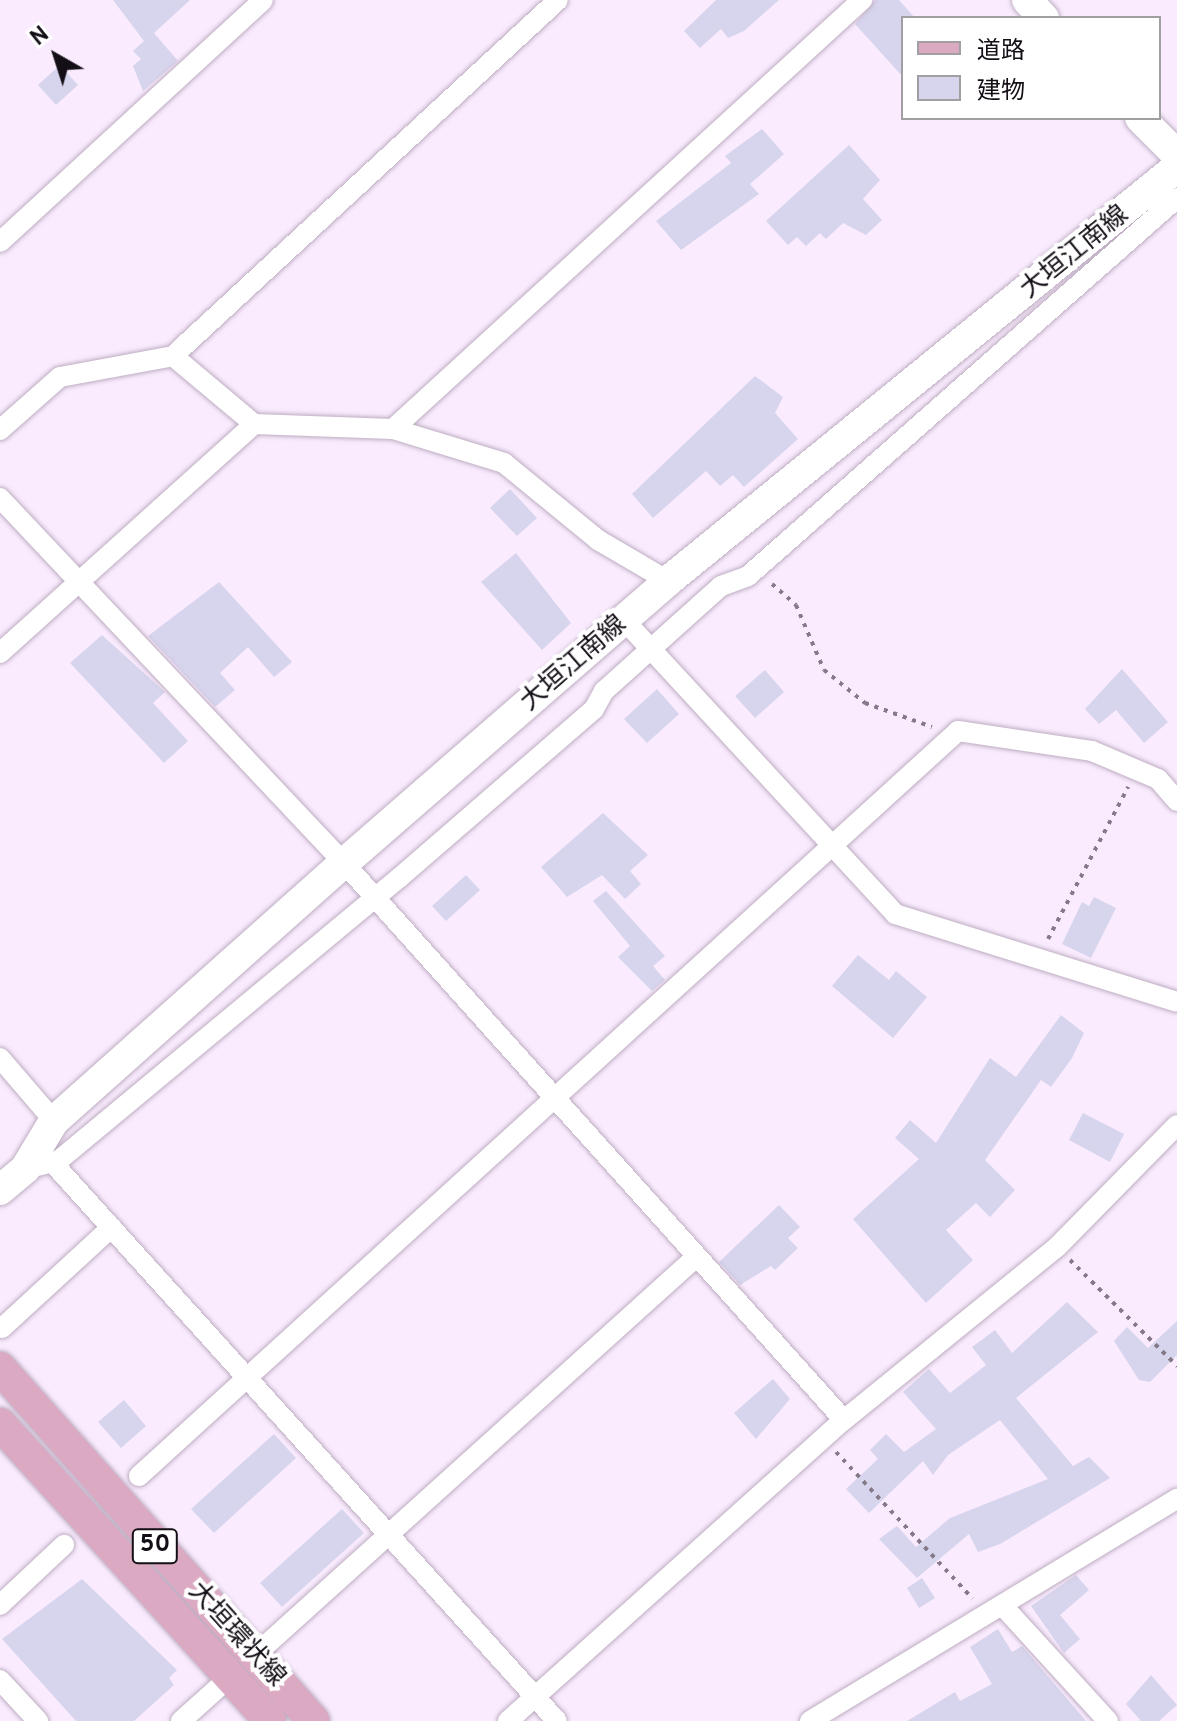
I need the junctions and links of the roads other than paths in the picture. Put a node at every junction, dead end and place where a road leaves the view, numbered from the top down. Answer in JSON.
{"nodes":[{"id":1,"x":263,"y":0,"type":"edge"},
{"id":2,"x":558,"y":0,"type":"edge"},
{"id":3,"x":862,"y":0,"type":"edge"},
{"id":4,"x":1027,"y":0,"type":"edge"},
{"id":5,"x":1042,"y":16,"type":"edge"},
{"id":6,"x":1142,"y":120,"type":"edge"},
{"id":7,"x":1177,"y":155,"type":"edge"},
{"id":8,"x":1177,"y":167,"type":"edge"},
{"id":9,"x":1177,"y":198,"type":"edge"},
{"id":10,"x":0,"y":242,"type":"edge"},
{"id":11,"x":173,"y":356,"type":"junction"},
{"id":12,"x":254,"y":424,"type":"junction"},
{"id":13,"x":393,"y":429,"type":"junction"},
{"id":14,"x":0,"y":430,"type":"edge"},
{"id":15,"x":0,"y":498,"type":"edge"},
{"id":16,"x":668,"y":581,"type":"junction"},
{"id":17,"x":80,"y":584,"type":"junction"},
{"id":18,"x":624,"y":620,"type":"junction"},
{"id":19,"x":651,"y":649,"type":"junction"},
{"id":20,"x":0,"y":653,"type":"edge"},
{"id":21,"x":1177,"y":801,"type":"edge"},
{"id":22,"x":833,"y":848,"type":"junction"},
{"id":23,"x":344,"y":863,"type":"junction"},
{"id":24,"x":374,"y":900,"type":"junction"},
{"id":25,"x":1177,"y":1002,"type":"edge"},
{"id":26,"x":0,"y":1058,"type":"edge"},
{"id":27,"x":554,"y":1101,"type":"junction"},
{"id":28,"x":54,"y":1121,"type":"junction"},
{"id":29,"x":1177,"y":1125,"type":"edge"},
{"id":30,"x":39,"y":1165,"type":"junction"},
{"id":31,"x":0,"y":1190,"type":"edge"},
{"id":32,"x":112,"y":1227,"type":"junction"},
{"id":33,"x":695,"y":1258,"type":"junction"},
{"id":34,"x":2,"y":1328,"type":"dead end"},
{"id":35,"x":0,"y":1368,"type":"edge"},
{"id":36,"x":247,"y":1379,"type":"junction"},
{"id":37,"x":844,"y":1420,"type":"junction"},
{"id":38,"x":0,"y":1424,"type":"edge"},
{"id":39,"x":139,"y":1476,"type":"dead end"},
{"id":40,"x":1177,"y":1499,"type":"edge"},
{"id":41,"x":388,"y":1535,"type":"junction"},
{"id":42,"x":64,"y":1545,"type":"dead end"},
{"id":43,"x":0,"y":1605,"type":"edge"},
{"id":44,"x":994,"y":1610,"type":"junction"},
{"id":45,"x":255,"y":1655,"type":"junction"},
{"id":46,"x":230,"y":1677,"type":"junction"},
{"id":47,"x":0,"y":1680,"type":"edge"},
{"id":48,"x":535,"y":1697,"type":"junction"},
{"id":49,"x":38,"y":1721,"type":"edge"},
{"id":50,"x":181,"y":1721,"type":"edge"},
{"id":51,"x":270,"y":1721,"type":"edge"},
{"id":52,"x":313,"y":1721,"type":"edge"},
{"id":53,"x":508,"y":1721,"type":"edge"},
{"id":54,"x":557,"y":1721,"type":"edge"},
{"id":55,"x":810,"y":1721,"type":"edge"},
{"id":56,"x":1108,"y":1721,"type":"edge"}],
"edges":[{"from":1,"to":10,"type":"street"},
{"from":2,"to":11,"type":"street"},
{"from":3,"to":13,"type":"street"},
{"from":4,"to":5,"type":"main road"},
{"from":6,"to":7,"type":"main road"},
{"from":8,"to":16,"type":"main road","name":"大垣江南線"},
{"from":9,"to":19,"type":"street"},
{"from":11,"to":12,"type":"street"},
{"from":11,"to":14,"type":"street"},
{"from":12,"to":13,"type":"street"},
{"from":12,"to":17,"type":"street"},
{"from":13,"to":16,"type":"street"},
{"from":15,"to":17,"type":"street"},
{"from":16,"to":18,"type":"main road","name":"大垣江南線"},
{"from":17,"to":20,"type":"street"},
{"from":17,"to":23,"type":"street"},
{"from":18,"to":19,"type":"street"},
{"from":18,"to":23,"type":"main road","name":"大垣江南線"},
{"from":19,"to":22,"type":"street"},
{"from":19,"to":24,"type":"street"},
{"from":21,"to":22,"type":"street"},
{"from":22,"to":25,"type":"street"},
{"from":22,"to":27,"type":"street"},
{"from":23,"to":24,"type":"street"},
{"from":23,"to":28,"type":"main road","name":"大垣江南線"},
{"from":24,"to":27,"type":"street"},
{"from":24,"to":30,"type":"street"},
{"from":26,"to":28,"type":"street"},
{"from":27,"to":33,"type":"street"},
{"from":27,"to":36,"type":"street"},
{"from":28,"to":30,"type":"main road","name":"大垣江南線"},
{"from":29,"to":37,"type":"street"},
{"from":30,"to":31,"type":"main road","name":"大垣江南線"},
{"from":30,"to":32,"type":"street"},
{"from":32,"to":34,"type":"street"},
{"from":32,"to":36,"type":"street"},
{"from":33,"to":37,"type":"street"},
{"from":33,"to":41,"type":"street"},
{"from":35,"to":45,"type":"main road","name":"大垣環状線","number":"50"},
{"from":36,"to":39,"type":"street"},
{"from":36,"to":41,"type":"street"},
{"from":37,"to":48,"type":"street"},
{"from":38,"to":46,"type":"main road","name":"大垣環状線","number":"50"},
{"from":40,"to":44,"type":"street"},
{"from":41,"to":45,"type":"street"},
{"from":41,"to":48,"type":"street"},
{"from":42,"to":43,"type":"street"},
{"from":44,"to":55,"type":"street"},
{"from":44,"to":56,"type":"street"},
{"from":45,"to":52,"type":"main road","name":"大垣環状線","number":"50"},
{"from":46,"to":50,"type":"street"},
{"from":46,"to":51,"type":"main road","name":"大垣環状線","number":"50"},
{"from":47,"to":49,"type":"street"},
{"from":48,"to":53,"type":"street"},
{"from":48,"to":54,"type":"street"}]}
